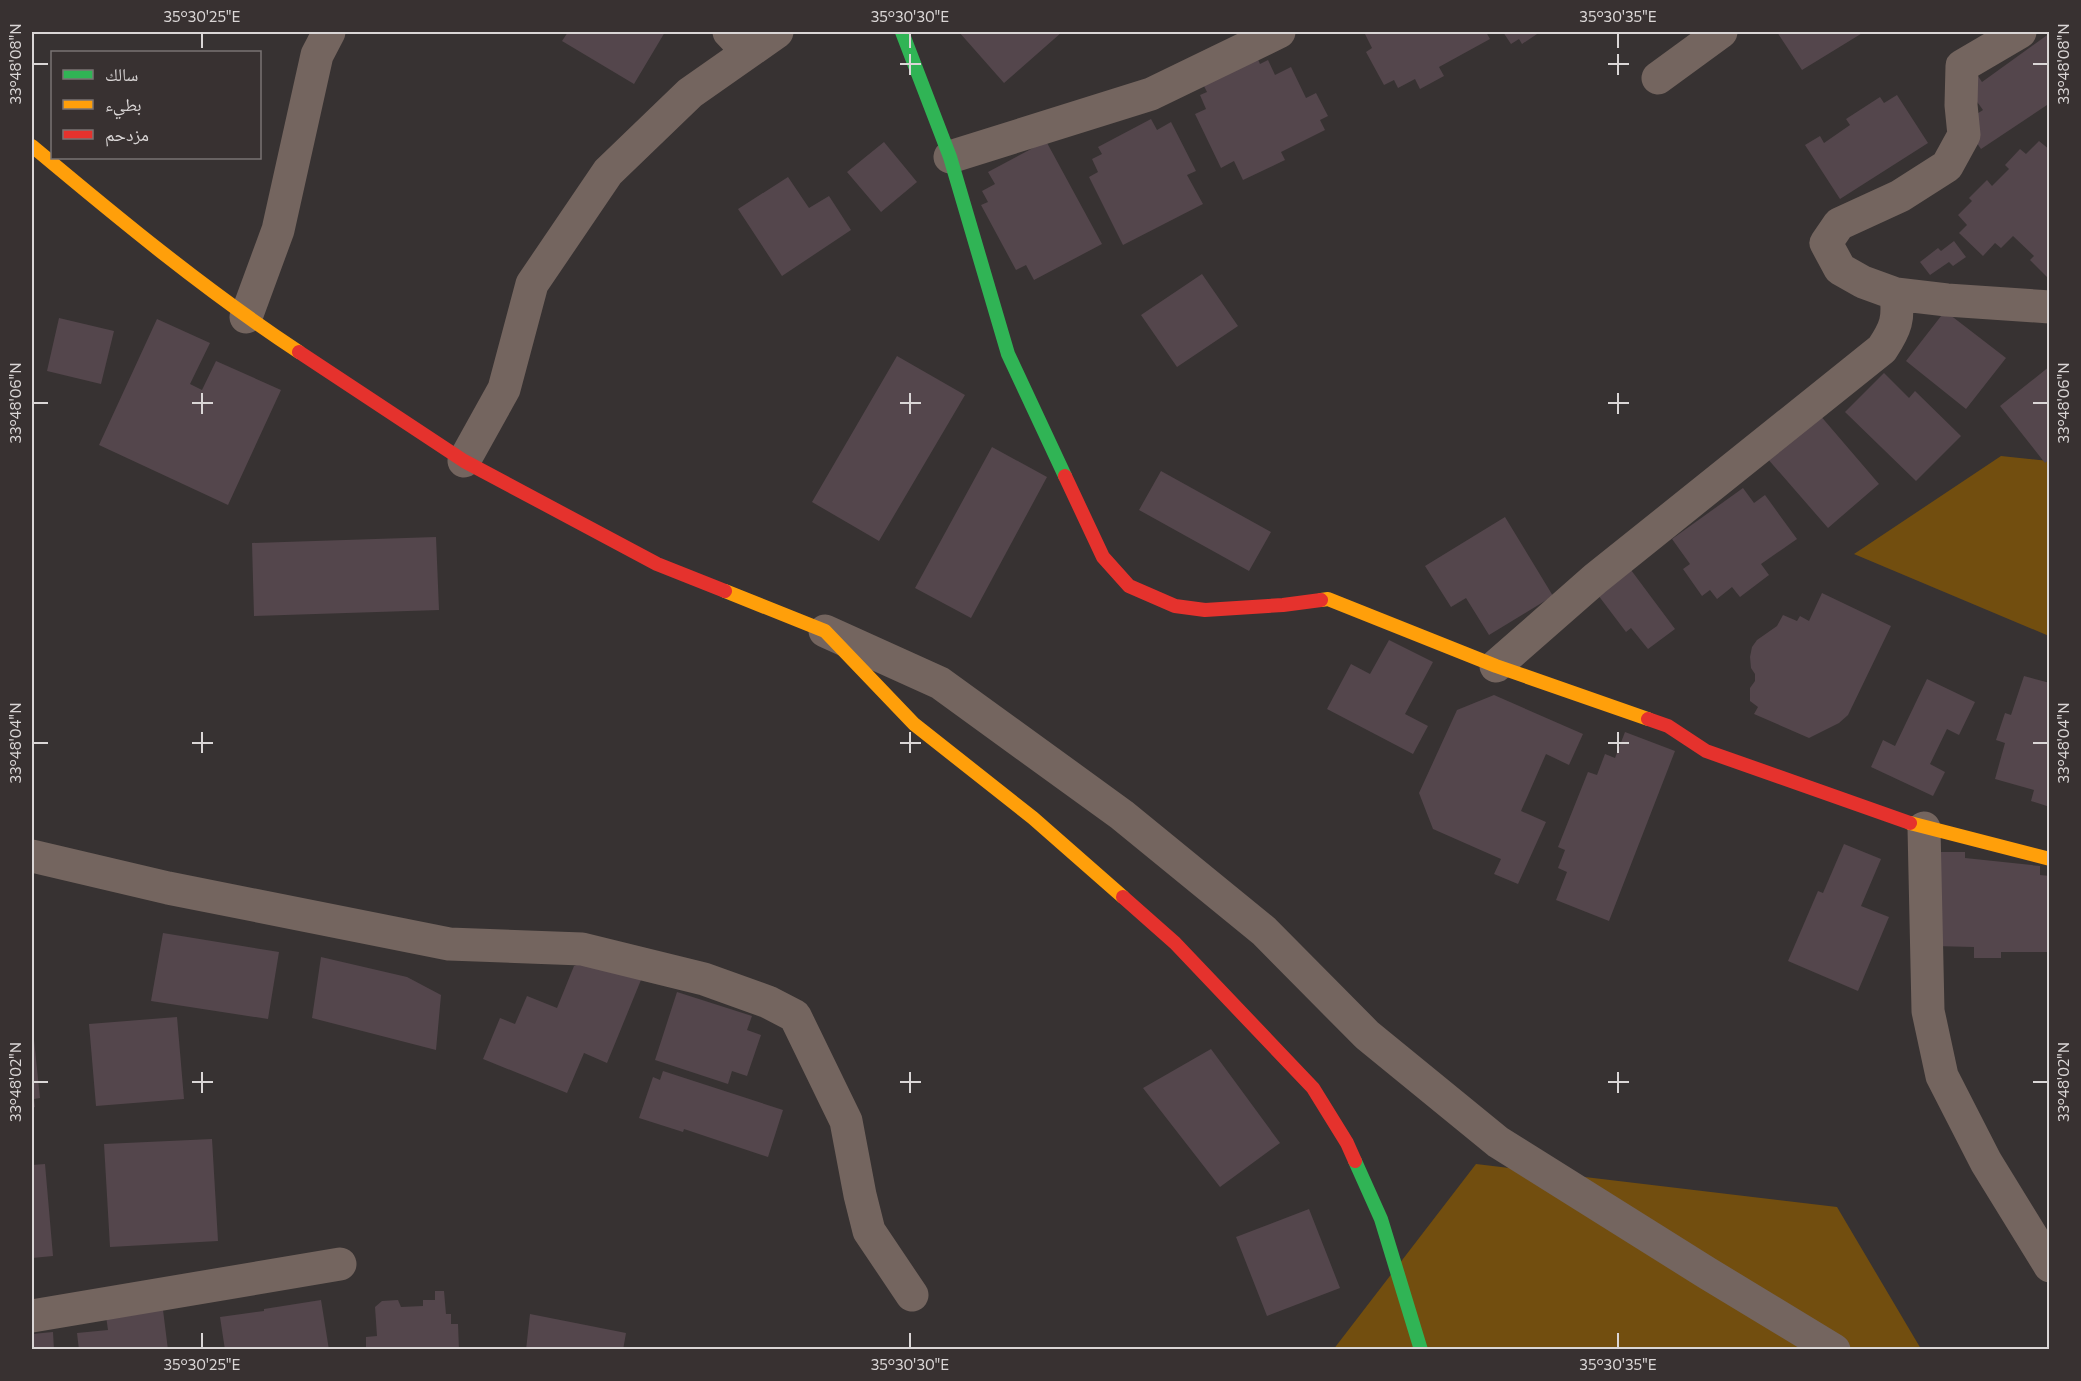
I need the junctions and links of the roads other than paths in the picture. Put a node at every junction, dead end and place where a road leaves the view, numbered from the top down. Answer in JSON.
{"nodes":[{"id":1,"x":329,"y":32,"type":"edge"},
{"id":2,"x":777,"y":32,"type":"edge"},
{"id":3,"x":902,"y":32,"type":"edge"},
{"id":4,"x":1279,"y":32,"type":"edge"},
{"id":5,"x":1721,"y":32,"type":"edge"},
{"id":6,"x":2020,"y":32,"type":"edge"},
{"id":7,"x":738,"y":42,"type":"edge"},
{"id":8,"x":1659,"y":78,"type":"dead end"},
{"id":9,"x":32,"y":146,"type":"edge"},
{"id":10,"x":950,"y":157,"type":"junction"},
{"id":11,"x":1896,"y":294,"type":"junction"},
{"id":12,"x":2049,"y":307,"type":"edge"},
{"id":13,"x":246,"y":316,"type":"junction"},
{"id":14,"x":464,"y":461,"type":"junction"},
{"id":15,"x":825,"y":631,"type":"junction"},
{"id":16,"x":1496,"y":666,"type":"junction"},
{"id":17,"x":1924,"y":828,"type":"junction"},
{"id":18,"x":32,"y":856,"type":"edge"},
{"id":19,"x":2049,"y":859,"type":"edge"},
{"id":20,"x":340,"y":1264,"type":"dead end"},
{"id":21,"x":2049,"y":1266,"type":"edge"},
{"id":22,"x":912,"y":1295,"type":"dead end"},
{"id":23,"x":32,"y":1316,"type":"edge"},
{"id":24,"x":1421,"y":1350,"type":"edge"},
{"id":25,"x":1834,"y":1350,"type":"edge"}],
"edges":[{"from":1,"to":13,"type":"street"},
{"from":2,"to":7,"type":"street"},
{"from":3,"to":10,"type":"street"},
{"from":4,"to":10,"type":"street"},
{"from":5,"to":8,"type":"street"},
{"from":6,"to":11,"type":"street"},
{"from":7,"to":14,"type":"street"},
{"from":9,"to":13,"type":"street"},
{"from":10,"to":16,"type":"street"},
{"from":11,"to":12,"type":"street"},
{"from":11,"to":16,"type":"street"},
{"from":13,"to":14,"type":"street"},
{"from":14,"to":15,"type":"street"},
{"from":15,"to":24,"type":"street"},
{"from":15,"to":25,"type":"street"},
{"from":16,"to":17,"type":"street"},
{"from":17,"to":19,"type":"street"},
{"from":17,"to":21,"type":"street"},
{"from":18,"to":22,"type":"street"},
{"from":20,"to":23,"type":"street"}]}
